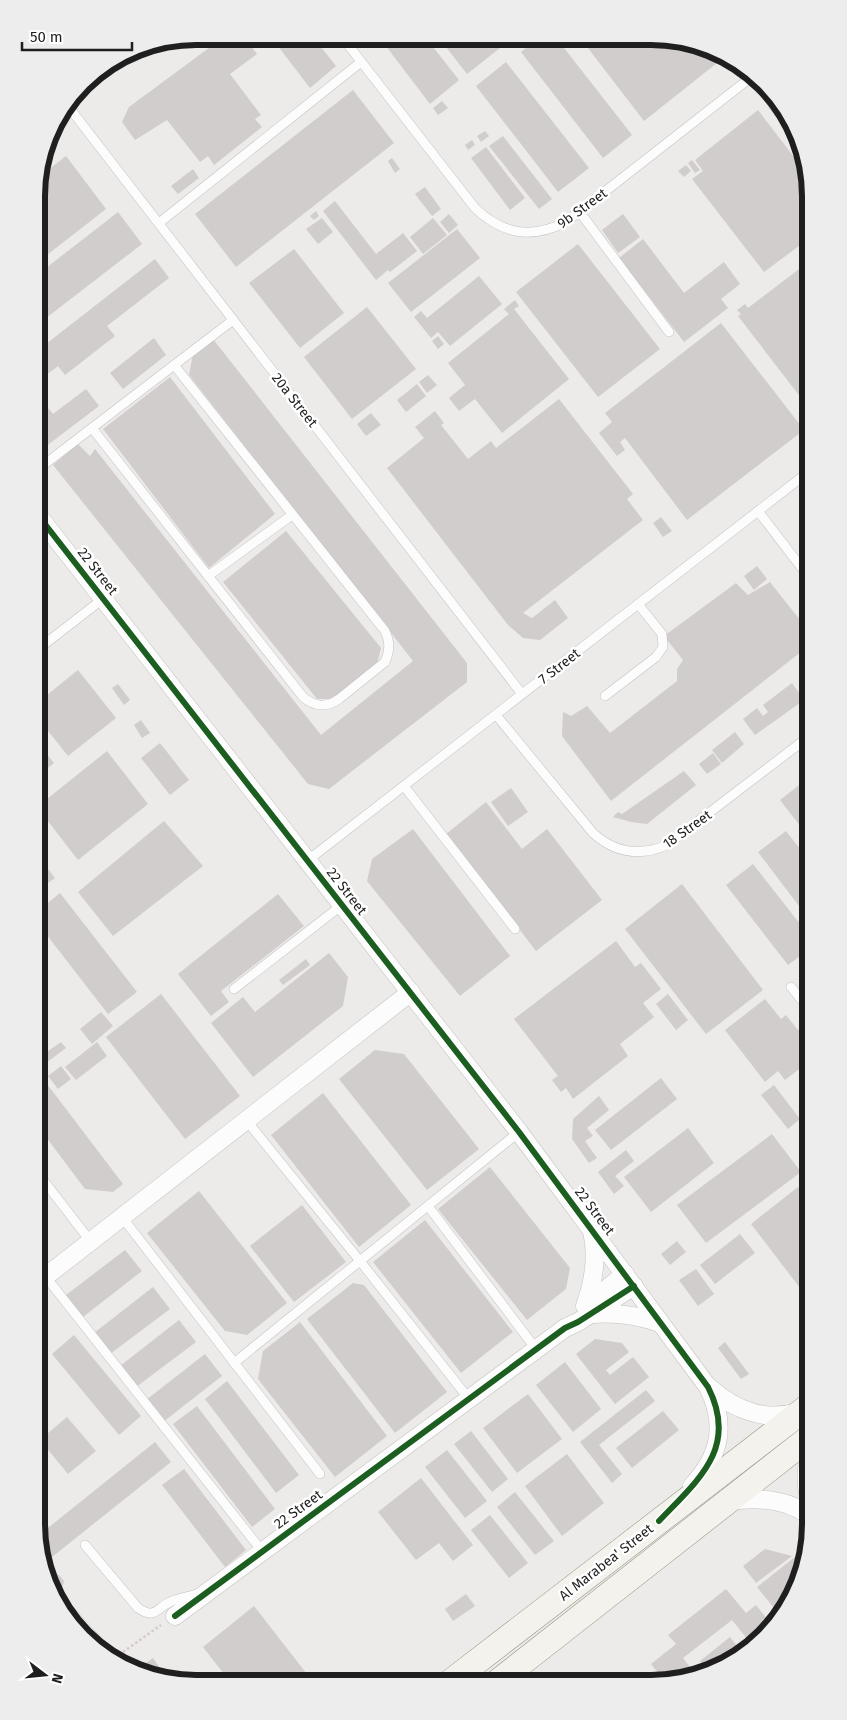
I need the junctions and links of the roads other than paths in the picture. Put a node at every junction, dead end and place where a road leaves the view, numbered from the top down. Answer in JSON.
{"nodes":[{"id":1,"x":348,"y":45,"type":"edge"},
{"id":2,"x":361,"y":62,"type":"junction"},
{"id":3,"x":747,"y":81,"type":"edge"},
{"id":4,"x":72,"y":111,"type":"edge"},
{"id":5,"x":579,"y":211,"type":"junction"},
{"id":6,"x":159,"y":223,"type":"junction"},
{"id":7,"x":233,"y":320,"type":"junction"},
{"id":8,"x":669,"y":332,"type":"dead end"},
{"id":9,"x":174,"y":365,"type":"junction"},
{"id":10,"x":92,"y":428,"type":"junction"},
{"id":11,"x":45,"y":464,"type":"edge"},
{"id":12,"x":802,"y":477,"type":"edge"},
{"id":13,"x":758,"y":511,"type":"junction"},
{"id":14,"x":292,"y":515,"type":"junction"},
{"id":15,"x":45,"y":524,"type":"edge"},
{"id":16,"x":802,"y":568,"type":"edge"},
{"id":17,"x":208,"y":576,"type":"junction"},
{"id":18,"x":104,"y":598,"type":"junction"},
{"id":19,"x":638,"y":604,"type":"junction"},
{"id":20,"x":45,"y":644,"type":"edge"},
{"id":21,"x":522,"y":694,"type":"junction"},
{"id":22,"x":605,"y":696,"type":"dead end"},
{"id":23,"x":496,"y":715,"type":"junction"},
{"id":24,"x":802,"y":742,"type":"edge"},
{"id":25,"x":799,"y":744,"type":"junction"},
{"id":26,"x":802,"y":748,"type":"edge"},
{"id":27,"x":404,"y":786,"type":"junction"},
{"id":28,"x":307,"y":861,"type":"junction"},
{"id":29,"x":342,"y":905,"type":"junction"},
{"id":30,"x":515,"y":929,"type":"dead end"},
{"id":31,"x":791,"y":986,"type":"dead end"},
{"id":32,"x":234,"y":989,"type":"dead end"},
{"id":33,"x":411,"y":992,"type":"junction"},
{"id":34,"x":802,"y":1001,"type":"edge"},
{"id":35,"x":246,"y":1120,"type":"junction"},
{"id":36,"x":520,"y":1132,"type":"junction"},
{"id":37,"x":45,"y":1182,"type":"edge"},
{"id":38,"x":428,"y":1206,"type":"junction"},
{"id":39,"x":122,"y":1217,"type":"junction"},
{"id":40,"x":590,"y":1226,"type":"junction"},
{"id":41,"x":91,"y":1242,"type":"junction"},
{"id":42,"x":360,"y":1261,"type":"junction"},
{"id":43,"x":45,"y":1277,"type":"edge"},
{"id":44,"x":630,"y":1280,"type":"junction"},
{"id":45,"x":45,"y":1285,"type":"edge"},
{"id":46,"x":587,"y":1310,"type":"junction"},
{"id":47,"x":660,"y":1323,"type":"junction"},
{"id":48,"x":536,"y":1349,"type":"junction"},
{"id":49,"x":234,"y":1363,"type":"junction"},
{"id":50,"x":708,"y":1386,"type":"junction"},
{"id":51,"x":469,"y":1399,"type":"junction"},
{"id":52,"x":802,"y":1409,"type":"edge"},
{"id":53,"x":802,"y":1412,"type":"edge"},
{"id":54,"x":802,"y":1443,"type":"edge"},
{"id":55,"x":320,"y":1474,"type":"dead end"},
{"id":56,"x":728,"y":1501,"type":"junction"},
{"id":57,"x":802,"y":1511,"type":"edge"},
{"id":58,"x":659,"y":1521,"type":"junction"},
{"id":59,"x":86,"y":1545,"type":"dead end"},
{"id":60,"x":262,"y":1551,"type":"junction"},
{"id":61,"x":207,"y":1591,"type":"junction"},
{"id":62,"x":175,"y":1616,"type":"road end"},
{"id":63,"x":459,"y":1675,"type":"edge"},
{"id":64,"x":506,"y":1675,"type":"edge"}],
"edges":[{"from":1,"to":2,"type":"lane","name":"9b Street"},
{"from":2,"to":5,"type":"lane","name":"9b Street"},
{"from":2,"to":6,"type":"lane"},
{"from":3,"to":5,"type":"lane","name":"9b Street"},
{"from":4,"to":6,"type":"lane","name":"20a Street"},
{"from":5,"to":8,"type":"lane"},
{"from":6,"to":7,"type":"lane","name":"20a Street"},
{"from":7,"to":9,"type":"lane"},
{"from":7,"to":21,"type":"lane","name":"20a Street"},
{"from":9,"to":10,"type":"lane"},
{"from":9,"to":14,"type":"lane"},
{"from":10,"to":11,"type":"lane"},
{"from":10,"to":17,"type":"lane"},
{"from":12,"to":13,"type":"lane","name":"7 Street"},
{"from":13,"to":16,"type":"lane"},
{"from":13,"to":19,"type":"lane","name":"7 Street"},
{"from":14,"to":17,"type":"lane"},
{"from":14,"to":17,"type":"lane"},
{"from":15,"to":18,"type":"street","name":"22 Street"},
{"from":18,"to":20,"type":"lane"},
{"from":18,"to":28,"type":"street","name":"22 Street"},
{"from":19,"to":21,"type":"lane","name":"7 Street"},
{"from":19,"to":22,"type":"lane"},
{"from":21,"to":23,"type":"lane","name":"7 Street"},
{"from":23,"to":25,"type":"lane","name":"18 Street"},
{"from":23,"to":27,"type":"lane","name":"7 Street"},
{"from":24,"to":25,"type":"lane","name":"18 Street"},
{"from":25,"to":26,"type":"lane"},
{"from":27,"to":28,"type":"lane","name":"7 Street"},
{"from":27,"to":30,"type":"lane"},
{"from":28,"to":29,"type":"street","name":"22 Street"},
{"from":29,"to":32,"type":"lane"},
{"from":29,"to":33,"type":"street","name":"22 Street"},
{"from":31,"to":34,"type":"lane"},
{"from":33,"to":35,"type":"street"},
{"from":33,"to":36,"type":"street","name":"22 Street"},
{"from":35,"to":39,"type":"street"},
{"from":35,"to":42,"type":"lane"},
{"from":36,"to":38,"type":"lane"},
{"from":36,"to":40,"type":"street","name":"22 Street"},
{"from":37,"to":41,"type":"lane"},
{"from":38,"to":42,"type":"lane"},
{"from":38,"to":48,"type":"lane"},
{"from":39,"to":41,"type":"street"},
{"from":39,"to":49,"type":"lane"},
{"from":40,"to":44,"type":"street","name":"22 Street"},
{"from":40,"to":46,"type":"street","name":"22 Street"},
{"from":41,"to":43,"type":"street"},
{"from":42,"to":49,"type":"lane"},
{"from":42,"to":51,"type":"lane"},
{"from":44,"to":46,"type":"street","name":"22 Street"},
{"from":44,"to":47,"type":"street","name":"22 Street"},
{"from":45,"to":60,"type":"lane"},
{"from":46,"to":47,"type":"street","name":"22 Street"},
{"from":46,"to":48,"type":"street","name":"22 Street"},
{"from":47,"to":50,"type":"street","name":"22 Street"},
{"from":48,"to":51,"type":"street","name":"22 Street"},
{"from":49,"to":55,"type":"lane"},
{"from":50,"to":52,"type":"street","name":"22 Street"},
{"from":50,"to":58,"type":"street","name":"22 Street"},
{"from":51,"to":60,"type":"street","name":"22 Street"},
{"from":53,"to":58,"type":"main road","name":"Al Marabea' Street"},
{"from":54,"to":56,"type":"main road","name":"Al Marabea' Street"},
{"from":56,"to":57,"type":"street"},
{"from":56,"to":64,"type":"main road","name":"Al Marabea' Street"},
{"from":58,"to":63,"type":"main road","name":"Al Marabea' Street"},
{"from":59,"to":61,"type":"lane"},
{"from":60,"to":61,"type":"street","name":"22 Street"},
{"from":61,"to":62,"type":"street","name":"22 Street"}]}
